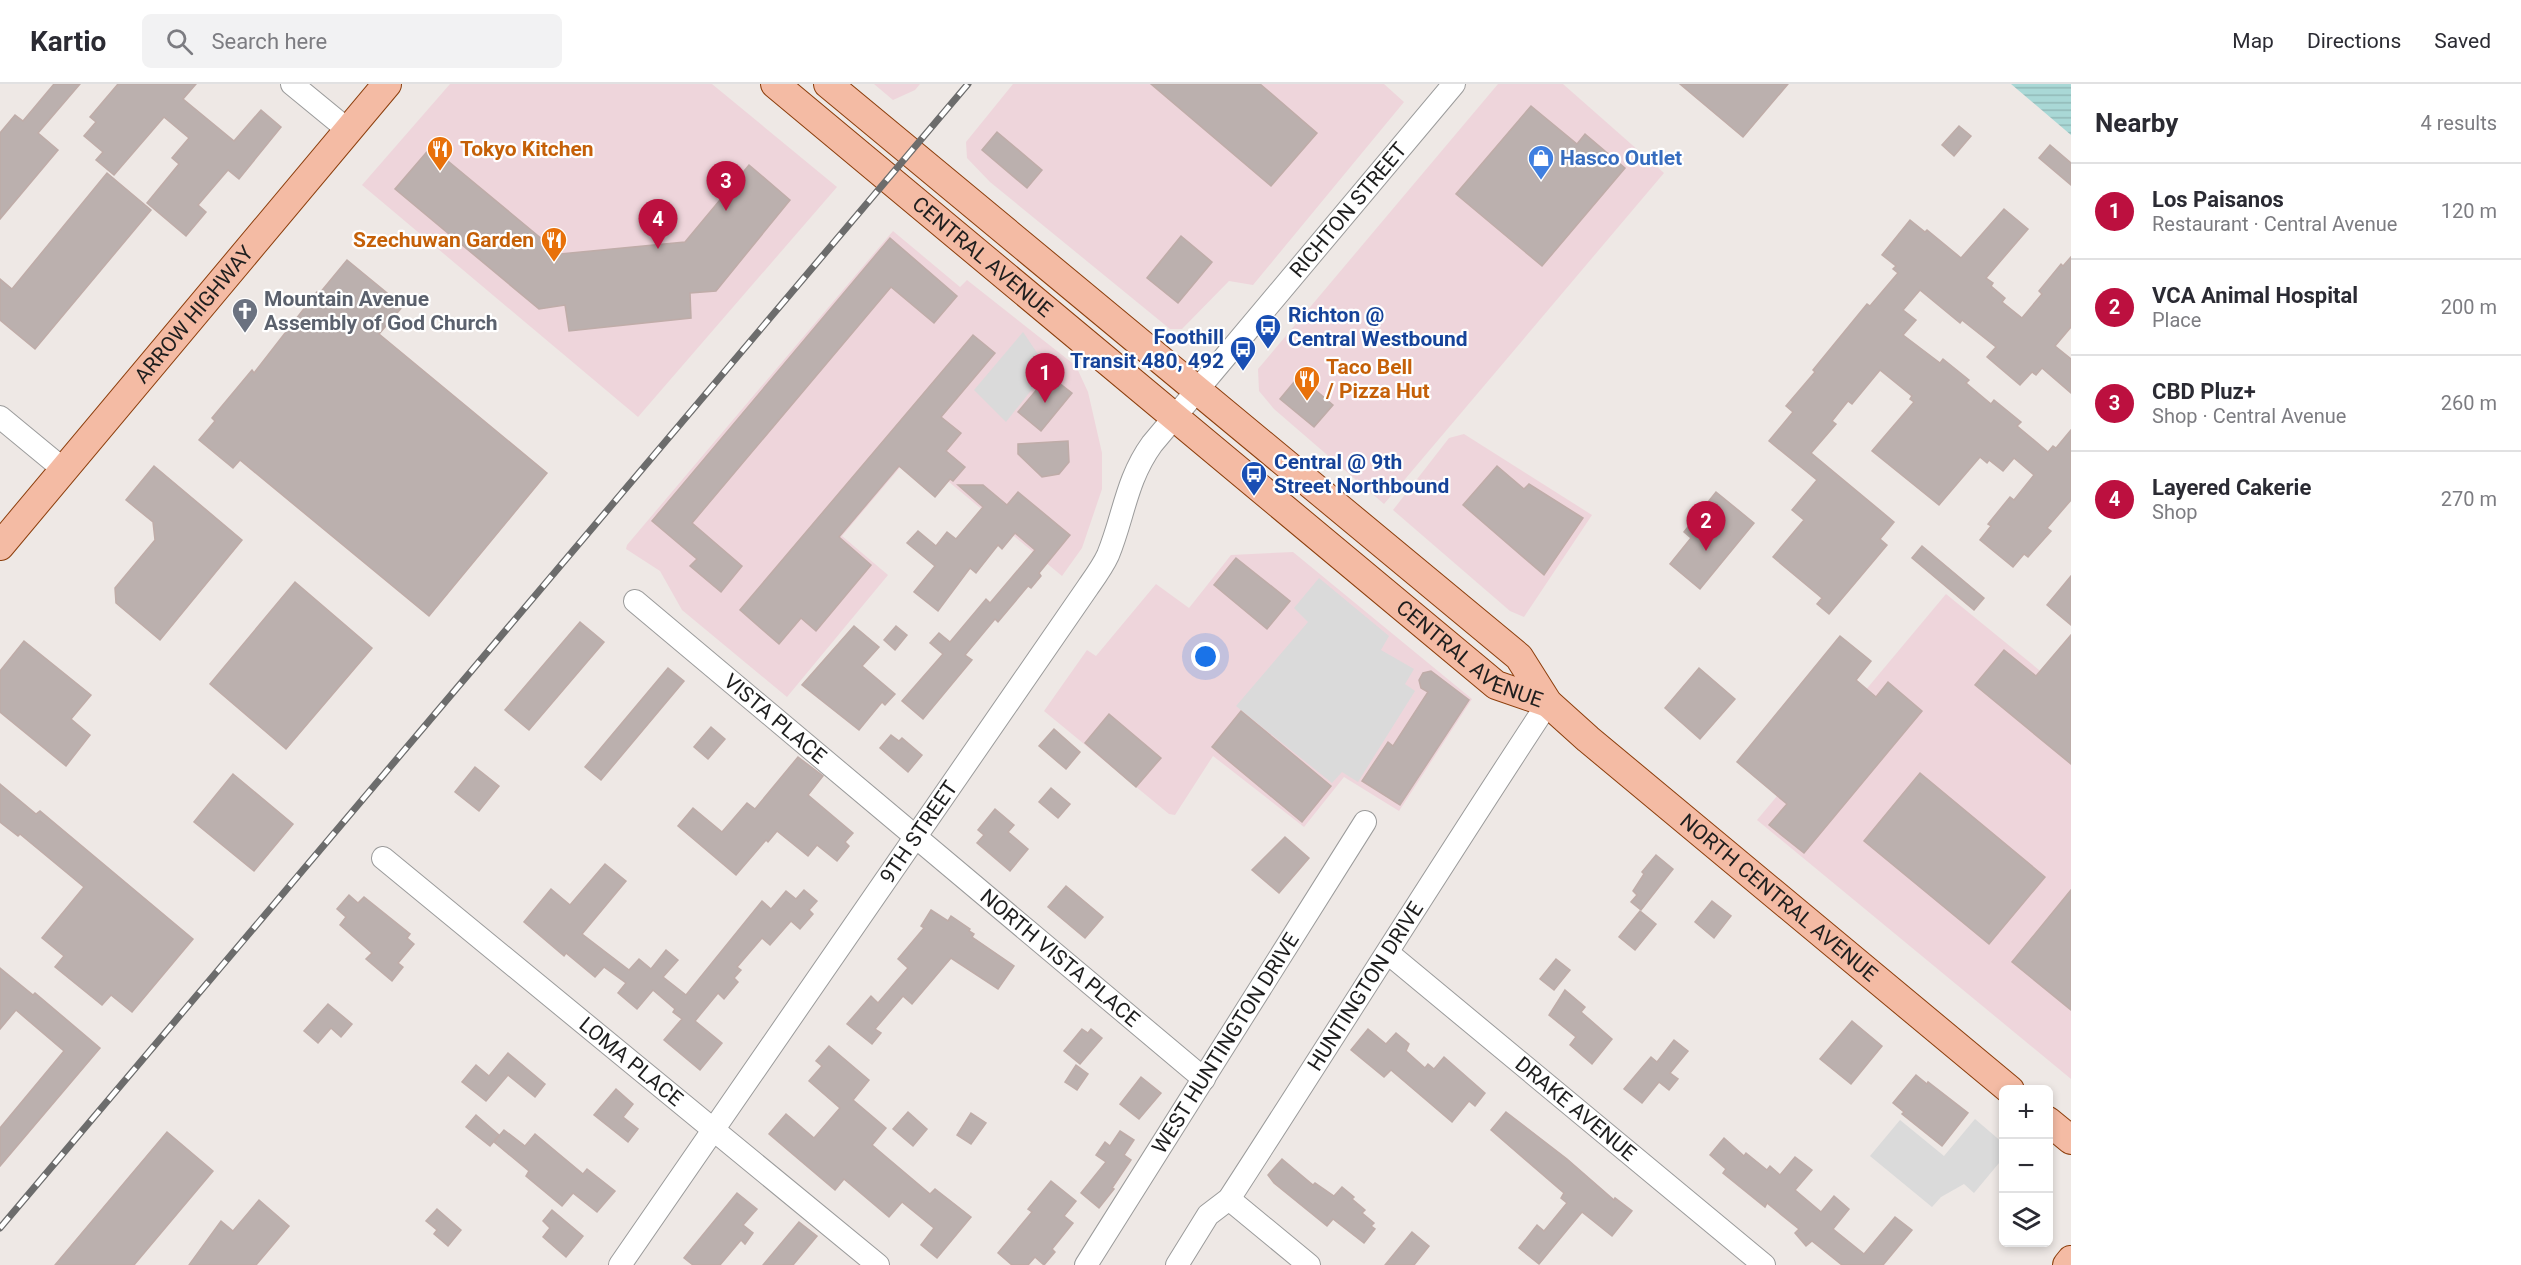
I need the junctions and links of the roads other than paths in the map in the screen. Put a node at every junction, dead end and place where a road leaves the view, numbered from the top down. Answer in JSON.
{"nodes":[{"id":1,"x":292,"y":84,"type":"edge"},
{"id":2,"x":387,"y":84,"type":"edge"},
{"id":3,"x":775,"y":84,"type":"edge"},
{"id":4,"x":828,"y":84,"type":"edge"},
{"id":5,"x":1454,"y":84,"type":"edge"},
{"id":6,"x":348,"y":130,"type":"junction"},
{"id":7,"x":1198,"y":391,"type":"junction"},
{"id":8,"x":0,"y":417,"type":"edge"},
{"id":9,"x":1175,"y":418,"type":"junction"},
{"id":10,"x":63,"y":469,"type":"junction"},
{"id":11,"x":0,"y":546,"type":"edge"},
{"id":12,"x":635,"y":601,"type":"dead end"},
{"id":13,"x":1548,"y":703,"type":"junction"},
{"id":14,"x":1365,"y":822,"type":"dead end"},
{"id":15,"x":917,"y":835,"type":"junction"},
{"id":16,"x":383,"y":858,"type":"dead end"},
{"id":17,"x":1388,"y":953,"type":"junction"},
{"id":18,"x":1204,"y":1079,"type":"junction"},
{"id":19,"x":2005,"y":1085,"type":"edge"},
{"id":20,"x":2053,"y":1124,"type":"edge"},
{"id":21,"x":714,"y":1129,"type":"junction"},
{"id":22,"x":2071,"y":1140,"type":"edge"},
{"id":23,"x":1229,"y":1199,"type":"junction"},
{"id":24,"x":2071,"y":1260,"type":"edge"},
{"id":25,"x":620,"y":1265,"type":"edge"},
{"id":26,"x":878,"y":1265,"type":"edge"},
{"id":27,"x":1086,"y":1265,"type":"edge"},
{"id":28,"x":1177,"y":1265,"type":"edge"},
{"id":29,"x":1309,"y":1265,"type":"edge"},
{"id":30,"x":1764,"y":1265,"type":"edge"},
{"id":31,"x":2067,"y":1265,"type":"edge"}],
"edges":[{"from":1,"to":6,"type":"street"},
{"from":2,"to":6,"type":"main road","name":"ARROW HIGHWAY"},
{"from":3,"to":9,"type":"main road","name":"CENTRAL AVENUE"},
{"from":4,"to":7,"type":"main road","name":"CENTRAL AVENUE"},
{"from":5,"to":7,"type":"street","name":"RICHTON STREET"},
{"from":6,"to":10,"type":"main road","name":"ARROW HIGHWAY"},
{"from":7,"to":9,"type":"street","name":"9TH STREET"},
{"from":7,"to":13,"type":"main road","name":"CENTRAL AVENUE"},
{"from":8,"to":10,"type":"street"},
{"from":9,"to":13,"type":"main road","name":"CENTRAL AVENUE"},
{"from":9,"to":15,"type":"street","name":"9TH STREET"},
{"from":10,"to":11,"type":"main road","name":"ARROW HIGHWAY"},
{"from":12,"to":15,"type":"street","name":"VISTA PLACE"},
{"from":13,"to":17,"type":"street","name":"HUNTINGTON DRIVE"},
{"from":13,"to":19,"type":"main road","name":"NORTH CENTRAL AVENUE"},
{"from":14,"to":18,"type":"street","name":"WEST HUNTINGTON DRIVE"},
{"from":15,"to":18,"type":"street","name":"NORTH VISTA PLACE"},
{"from":15,"to":21,"type":"street","name":"9TH STREET"},
{"from":16,"to":21,"type":"street","name":"LOMA PLACE"},
{"from":17,"to":23,"type":"street","name":"HUNTINGTON DRIVE"},
{"from":17,"to":30,"type":"street","name":"DRAKE AVENUE"},
{"from":18,"to":27,"type":"street","name":"WEST HUNTINGTON DRIVE"},
{"from":20,"to":22,"type":"main road"},
{"from":21,"to":25,"type":"street","name":"9TH STREET"},
{"from":21,"to":26,"type":"street","name":"LOMA PLACE"},
{"from":23,"to":28,"type":"street","name":"HUNTINGTON DRIVE"},
{"from":23,"to":29,"type":"street"},
{"from":24,"to":31,"type":"main road"}]}
